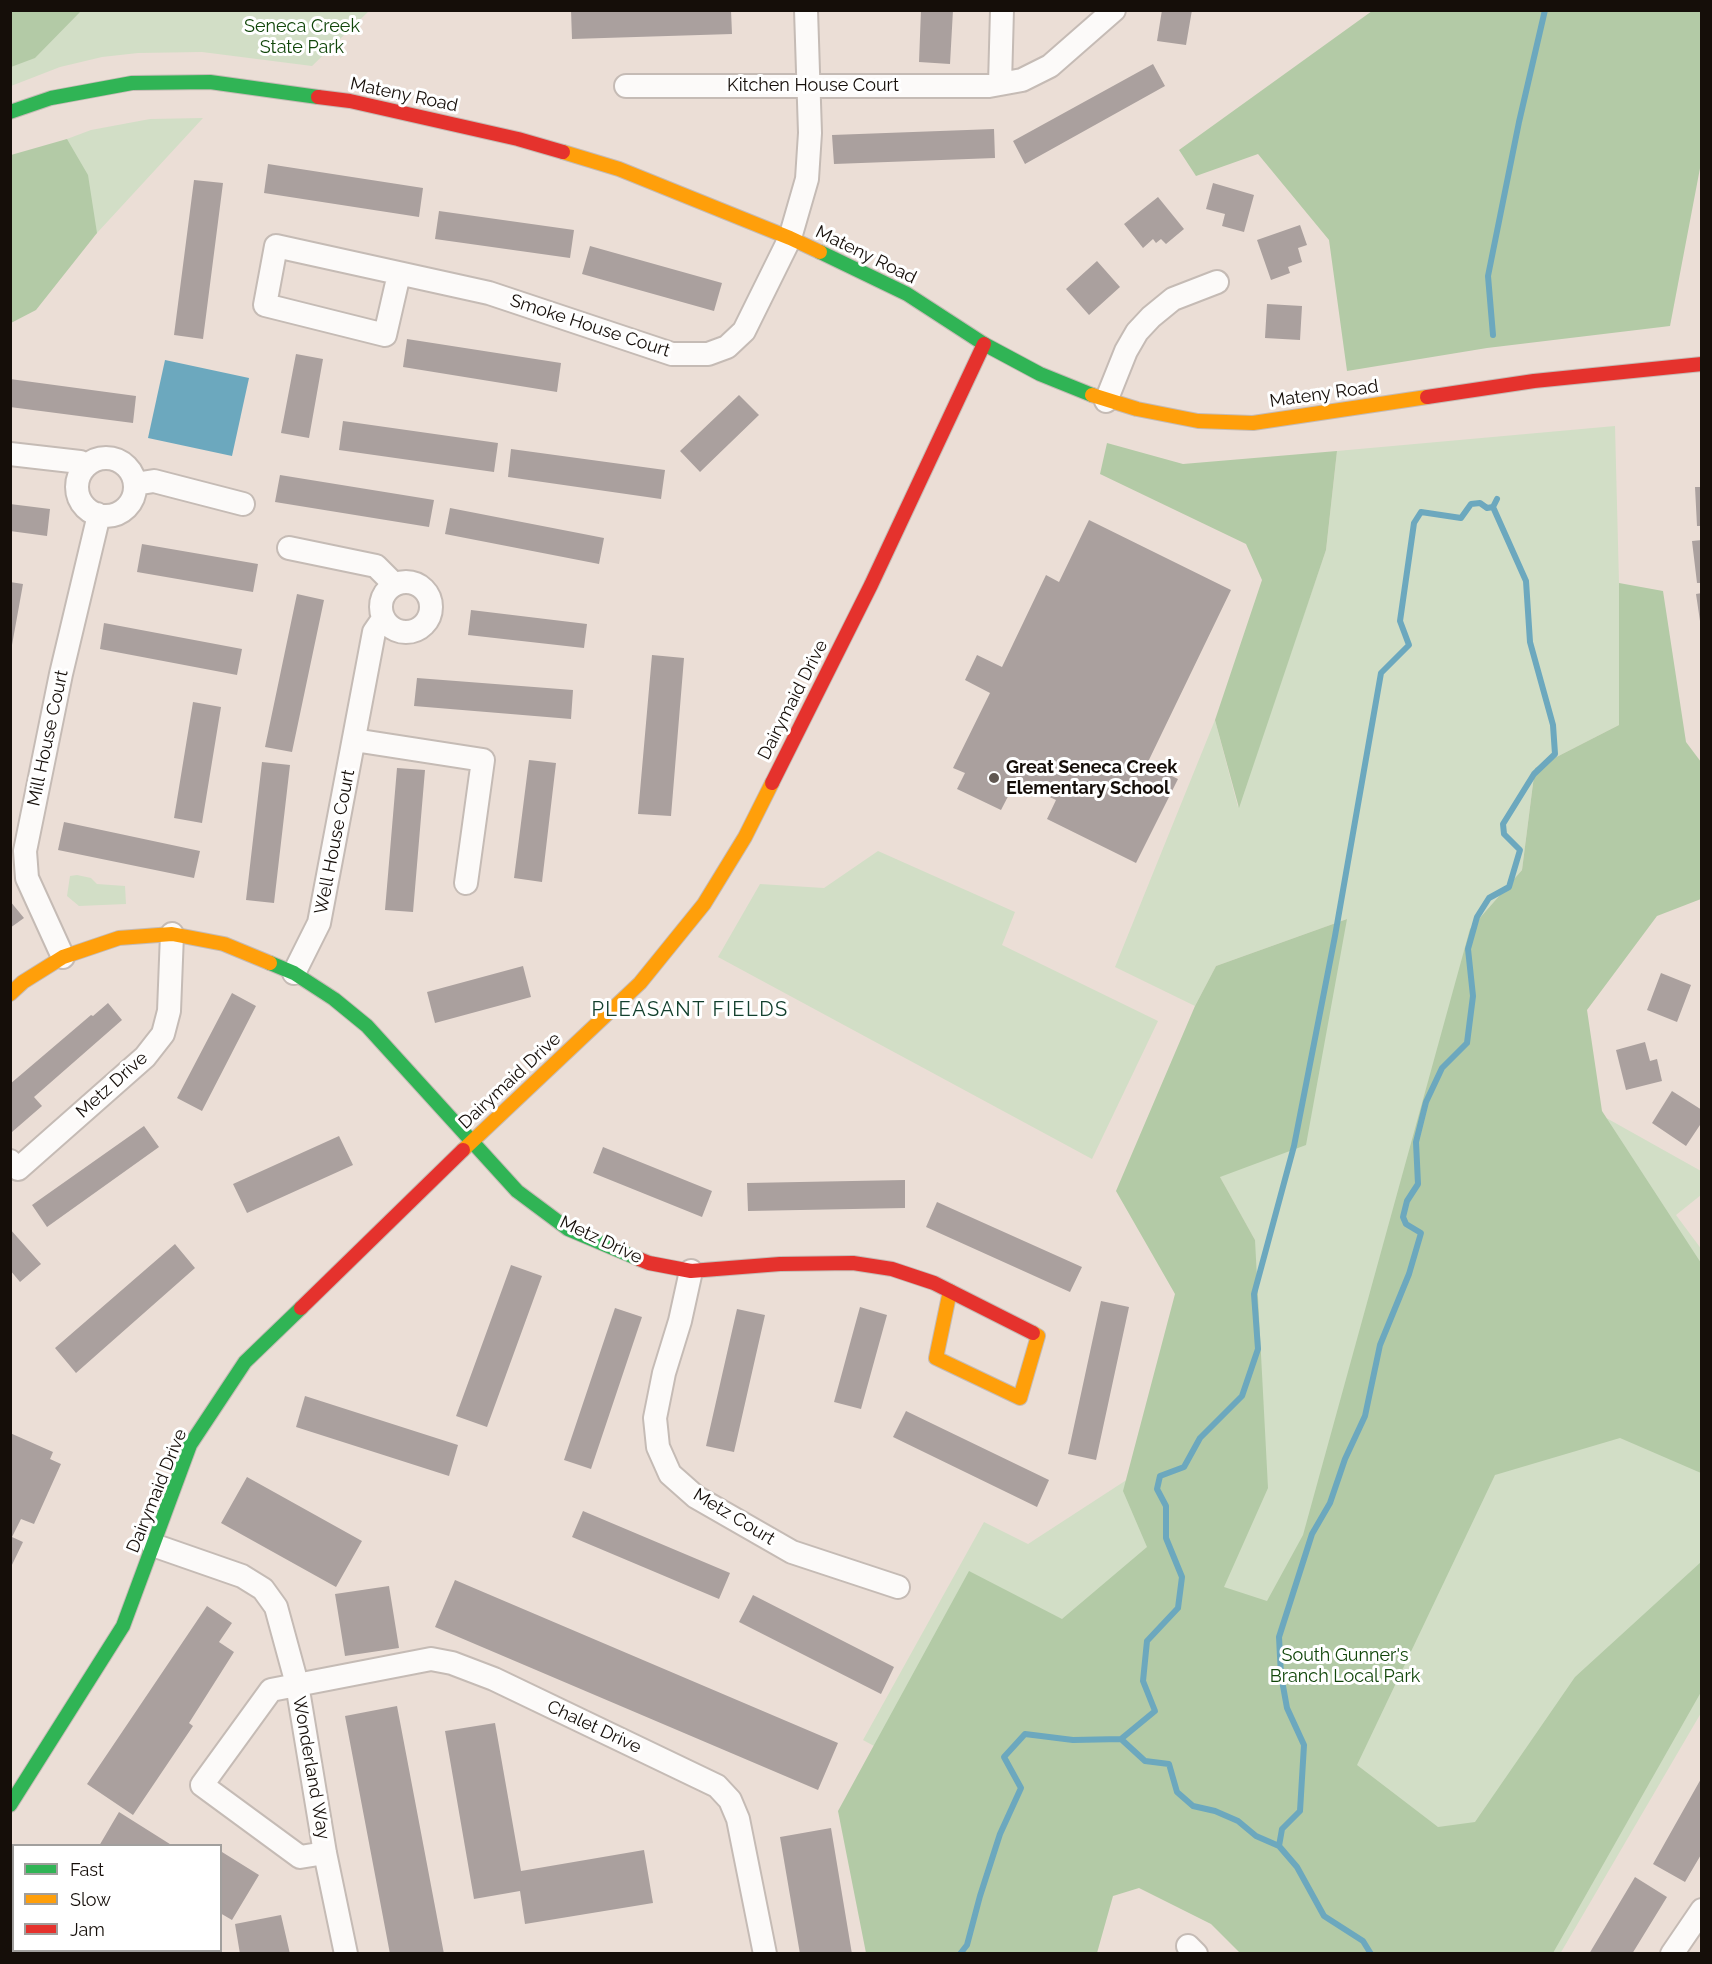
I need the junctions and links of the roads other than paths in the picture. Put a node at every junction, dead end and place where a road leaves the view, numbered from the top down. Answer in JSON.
{"nodes":[{"id":1,"x":806,"y":10,"type":"edge"},
{"id":2,"x":1002,"y":10,"type":"edge"},
{"id":3,"x":1114,"y":10,"type":"edge"},
{"id":4,"x":1000,"y":84,"type":"junction"},
{"id":5,"x":626,"y":86,"type":"dead end"},
{"id":6,"x":809,"y":86,"type":"junction"},
{"id":7,"x":10,"y":112,"type":"edge"},
{"id":8,"x":790,"y":238,"type":"junction"},
{"id":9,"x":399,"y":274,"type":"junction"},
{"id":10,"x":1216,"y":282,"type":"dead end"},
{"id":11,"x":984,"y":344,"type":"junction"},
{"id":12,"x":1701,"y":364,"type":"edge"},
{"id":13,"x":1106,"y":401,"type":"junction"},
{"id":14,"x":10,"y":454,"type":"edge"},
{"id":15,"x":84,"y":468,"type":"junction"},
{"id":16,"x":135,"y":484,"type":"junction"},
{"id":17,"x":243,"y":504,"type":"dead end"},
{"id":18,"x":97,"y":514,"type":"junction"},
{"id":19,"x":289,"y":548,"type":"dead end"},
{"id":20,"x":394,"y":584,"type":"junction"},
{"id":21,"x":383,"y":619,"type":"junction"},
{"id":22,"x":354,"y":740,"type":"junction"},
{"id":23,"x":466,"y":883,"type":"dead end"},
{"id":24,"x":172,"y":934,"type":"junction"},
{"id":25,"x":63,"y":957,"type":"junction"},
{"id":26,"x":294,"y":973,"type":"junction"},
{"id":27,"x":10,"y":994,"type":"edge"},
{"id":28,"x":472,"y":1142,"type":"junction"},
{"id":29,"x":10,"y":1161,"type":"edge"},
{"id":30,"x":691,"y":1271,"type":"junction"},
{"id":31,"x":950,"y":1291,"type":"junction"},
{"id":32,"x":153,"y":1545,"type":"junction"},
{"id":33,"x":898,"y":1587,"type":"dead end"},
{"id":34,"x":297,"y":1684,"type":"junction"},
{"id":35,"x":10,"y":1805,"type":"edge"},
{"id":36,"x":326,"y":1853,"type":"junction"},
{"id":37,"x":1701,"y":1910,"type":"edge"},
{"id":38,"x":346,"y":1953,"type":"edge"},
{"id":39,"x":765,"y":1953,"type":"edge"},
{"id":40,"x":1672,"y":1953,"type":"edge"}],
"edges":[{"from":1,"to":6,"type":"street","name":"Smoke House Court"},
{"from":2,"to":4,"type":"street"},
{"from":3,"to":4,"type":"street","name":"Kitchen House Court"},
{"from":4,"to":6,"type":"street","name":"Kitchen House Court"},
{"from":5,"to":6,"type":"street","name":"Kitchen House Court"},
{"from":6,"to":8,"type":"street","name":"Smoke House Court"},
{"from":7,"to":8,"type":"street","name":"Mateny Road"},
{"from":8,"to":9,"type":"street","name":"Smoke House Court"},
{"from":8,"to":11,"type":"street","name":"Mateny Road"},
{"from":9,"to":9,"type":"street","name":"Smoke House Court"},
{"from":10,"to":13,"type":"street"},
{"from":11,"to":13,"type":"street","name":"Mateny Road"},
{"from":11,"to":28,"type":"street","name":"Dairymaid Drive"},
{"from":12,"to":13,"type":"street","name":"Mateny Road"},
{"from":14,"to":15,"type":"street"},
{"from":15,"to":16,"type":"street"},
{"from":15,"to":18,"type":"street"},
{"from":16,"to":17,"type":"street"},
{"from":16,"to":18,"type":"street"},
{"from":18,"to":25,"type":"street","name":"Mill House Court"},
{"from":19,"to":20,"type":"street"},
{"from":20,"to":21,"type":"street","name":"Well House Court"},
{"from":20,"to":21,"type":"street"},
{"from":21,"to":22,"type":"street","name":"Well House Court"},
{"from":22,"to":23,"type":"street"},
{"from":22,"to":26,"type":"street","name":"Well House Court"},
{"from":24,"to":25,"type":"street","name":"Metz Drive"},
{"from":24,"to":26,"type":"street","name":"Metz Drive"},
{"from":24,"to":29,"type":"street","name":"Metz Drive"},
{"from":25,"to":27,"type":"street","name":"Metz Drive"},
{"from":26,"to":28,"type":"street","name":"Metz Drive"},
{"from":28,"to":30,"type":"street","name":"Metz Drive"},
{"from":28,"to":32,"type":"street","name":"Dairymaid Drive"},
{"from":30,"to":31,"type":"street","name":"Metz Drive"},
{"from":30,"to":33,"type":"street","name":"Metz Court"},
{"from":31,"to":31,"type":"street","name":"Metz Drive"},
{"from":32,"to":34,"type":"street","name":"Wonderland Way"},
{"from":32,"to":35,"type":"street","name":"Dairymaid Drive"},
{"from":34,"to":36,"type":"street","name":"Wonderland Way"},
{"from":34,"to":36,"type":"street","name":"Wonderland Way"},
{"from":34,"to":39,"type":"street","name":"Chalet Drive"},
{"from":36,"to":38,"type":"street","name":"Wonderland Way"},
{"from":37,"to":40,"type":"street"}]}
